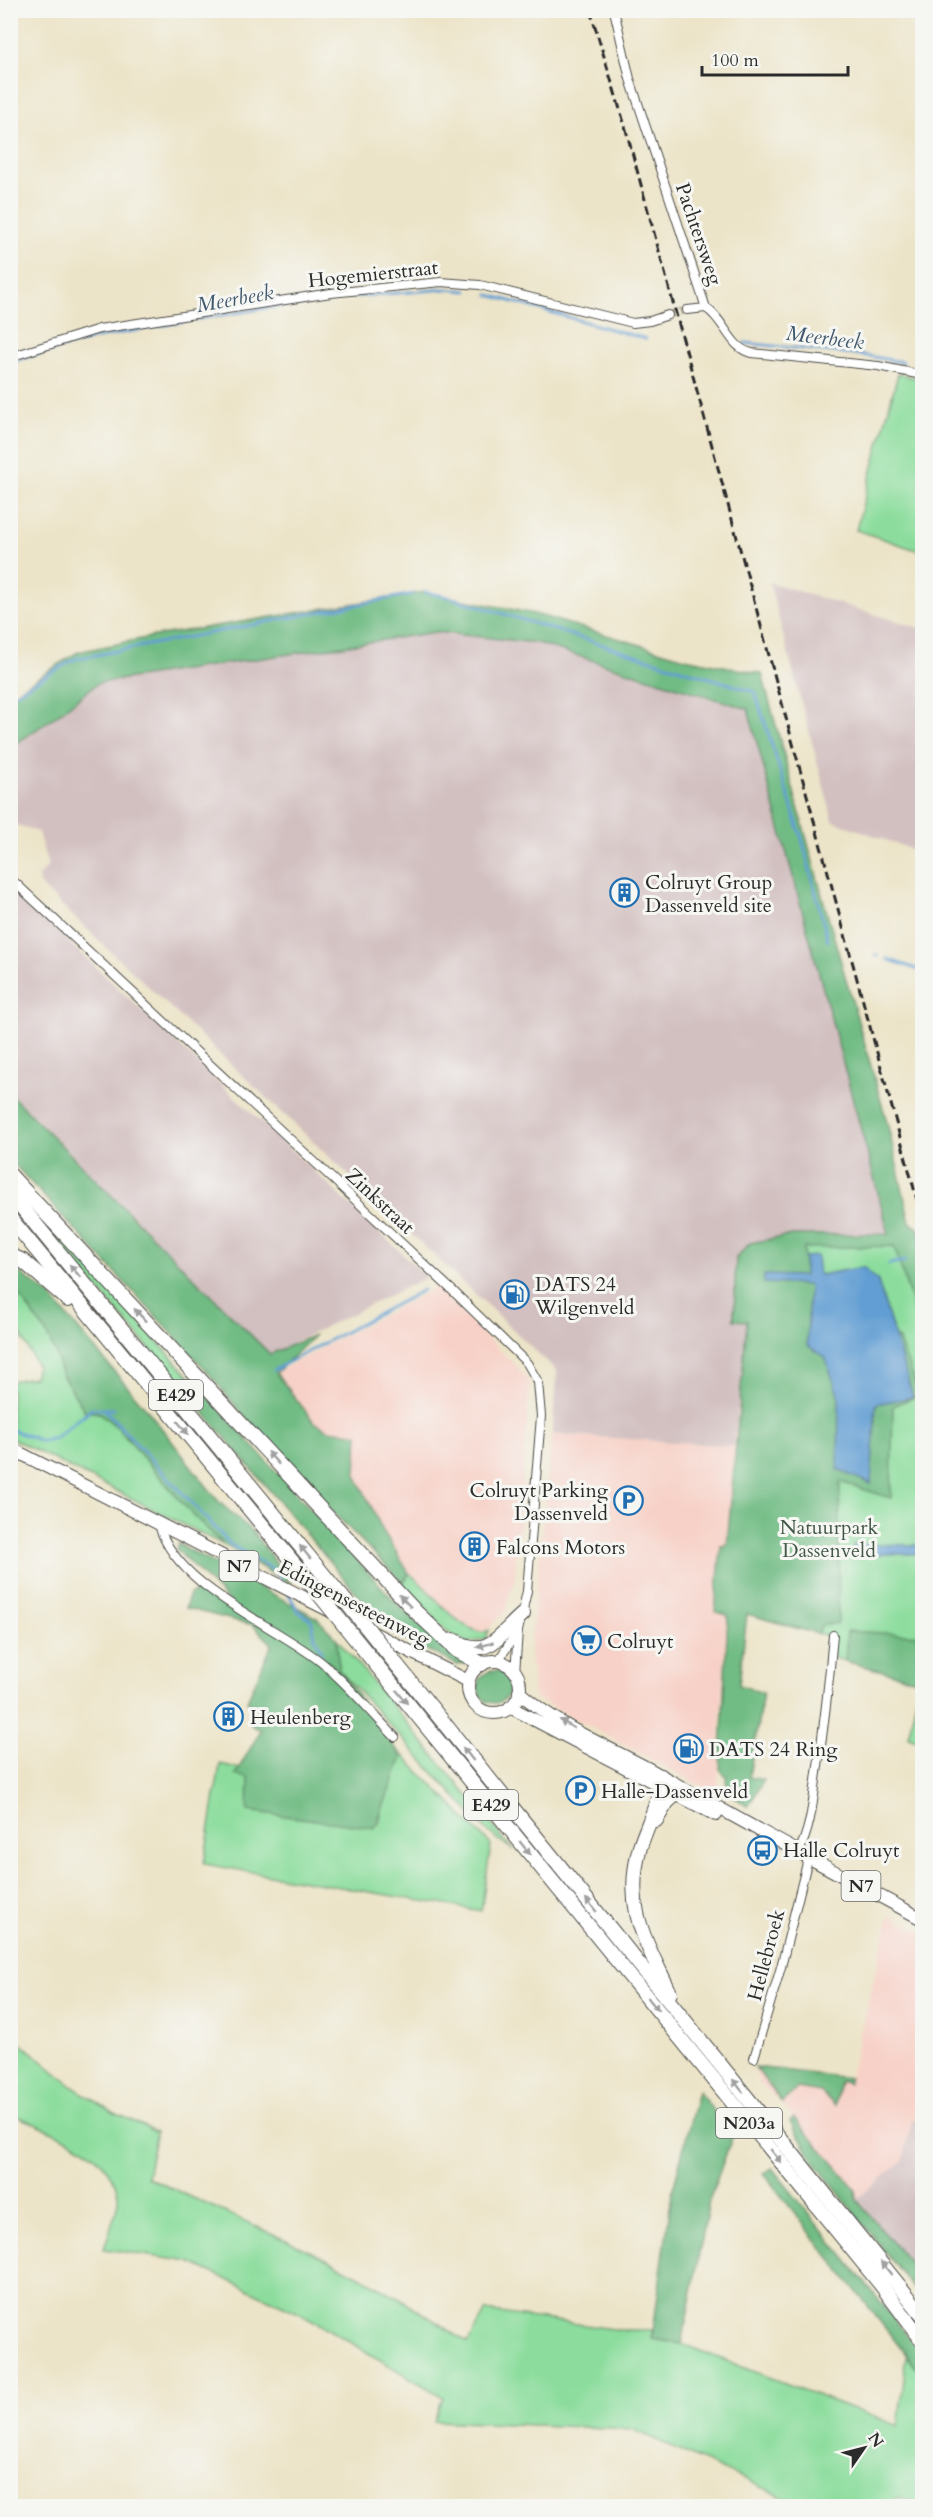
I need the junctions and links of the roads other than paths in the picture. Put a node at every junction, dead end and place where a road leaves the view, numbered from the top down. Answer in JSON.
{"nodes":[{"id":1,"x":614,"y":10,"type":"edge"},
{"id":2,"x":706,"y":308,"type":"junction"},
{"id":3,"x":687,"y":310,"type":"tunnel mouth"},
{"id":4,"x":668,"y":315,"type":"tunnel mouth"},
{"id":5,"x":10,"y":357,"type":"edge"},
{"id":6,"x":922,"y":375,"type":"edge"},
{"id":7,"x":10,"y":878,"type":"edge"},
{"id":8,"x":10,"y":1175,"type":"edge"},
{"id":9,"x":10,"y":1193,"type":"edge"},
{"id":10,"x":10,"y":1218,"type":"edge"},
{"id":11,"x":10,"y":1255,"type":"edge"},
{"id":12,"x":93,"y":1318,"type":"junction"},
{"id":13,"x":10,"y":1449,"type":"edge"},
{"id":14,"x":159,"y":1525,"type":"junction"},
{"id":15,"x":523,"y":1614,"type":"junction"},
{"id":16,"x":518,"y":1631,"type":"junction"},
{"id":17,"x":438,"y":1633,"type":"junction"},
{"id":18,"x":833,"y":1635,"type":"dead end"},
{"id":19,"x":498,"y":1661,"type":"junction"},
{"id":20,"x":482,"y":1664,"type":"junction"},
{"id":21,"x":515,"y":1672,"type":"junction"},
{"id":22,"x":468,"y":1681,"type":"junction"},
{"id":23,"x":519,"y":1692,"type":"junction"},
{"id":24,"x":510,"y":1707,"type":"junction"},
{"id":25,"x":395,"y":1737,"type":"dead end"},
{"id":26,"x":661,"y":1782,"type":"junction"},
{"id":27,"x":675,"y":1795,"type":"junction"},
{"id":28,"x":640,"y":1848,"type":"junction"},
{"id":29,"x":803,"y":1856,"type":"junction"},
{"id":30,"x":922,"y":1919,"type":"edge"},
{"id":31,"x":622,"y":1955,"type":"junction"},
{"id":32,"x":679,"y":2014,"type":"junction"},
{"id":33,"x":754,"y":2058,"type":"dead end"},
{"id":34,"x":922,"y":2314,"type":"edge"},
{"id":35,"x":922,"y":2340,"type":"edge"}],
"edges":[{"from":1,"to":2,"type":"street","name":"Pachtersweg"},
{"from":2,"to":3,"type":"street"},
{"from":2,"to":6,"type":"street","name":"Pachtersweg"},
{"from":4,"to":5,"type":"street","name":"Hogemierstraat"},
{"from":7,"to":15,"type":"street","name":"Zinkstraat"},
{"from":17,"to":8,"type":"highway","one_way":true},
{"from":31,"to":9,"type":"highway","number":"E429","one_way":true,"bridge":true},
{"from":10,"to":12,"type":"highway","number":"E429"},
{"from":11,"to":12,"type":"highway"},
{"from":12,"to":31,"type":"highway","number":"E429","one_way":true,"bridge":true},
{"from":13,"to":14,"type":"main road","name":"Edingensesteenweg","number":"N7"},
{"from":14,"to":22,"type":"main road","name":"Edingensesteenweg","number":"N7"},
{"from":14,"to":25,"type":"street"},
{"from":15,"to":16,"type":"street","name":"Zinkstraat"},
{"from":15,"to":17,"type":"highway","one_way":true},
{"from":16,"to":19,"type":"street","name":"Zinkstraat"},
{"from":16,"to":21,"type":"street","name":"Zinkstraat"},
{"from":17,"to":20,"type":"highway"},
{"from":18,"to":29,"type":"street","name":"Hellebroek"},
{"from":19,"to":20,"type":"main road"},
{"from":19,"to":21,"type":"main road"},
{"from":20,"to":22,"type":"main road"},
{"from":21,"to":23,"type":"main road"},
{"from":22,"to":24,"type":"main road"},
{"from":23,"to":24,"type":"main road"},
{"from":26,"to":23,"type":"main road","number":"N7","one_way":true},
{"from":24,"to":26,"type":"main road","number":"N7"},
{"from":26,"to":27,"type":"main road","number":"N7"},
{"from":26,"to":28,"type":"highway"},
{"from":26,"to":29,"type":"main road","number":"N7"},
{"from":27,"to":28,"type":"highway"},
{"from":27,"to":29,"type":"main road","number":"N7"},
{"from":28,"to":32,"type":"highway"},
{"from":29,"to":30,"type":"main road","number":"N7"},
{"from":29,"to":33,"type":"street","name":"Hellebroek"},
{"from":31,"to":32,"type":"highway","number":"N203a"},
{"from":31,"to":35,"type":"highway","number":"N203a","one_way":true},
{"from":34,"to":32,"type":"highway","number":"N203a","one_way":true}]}
